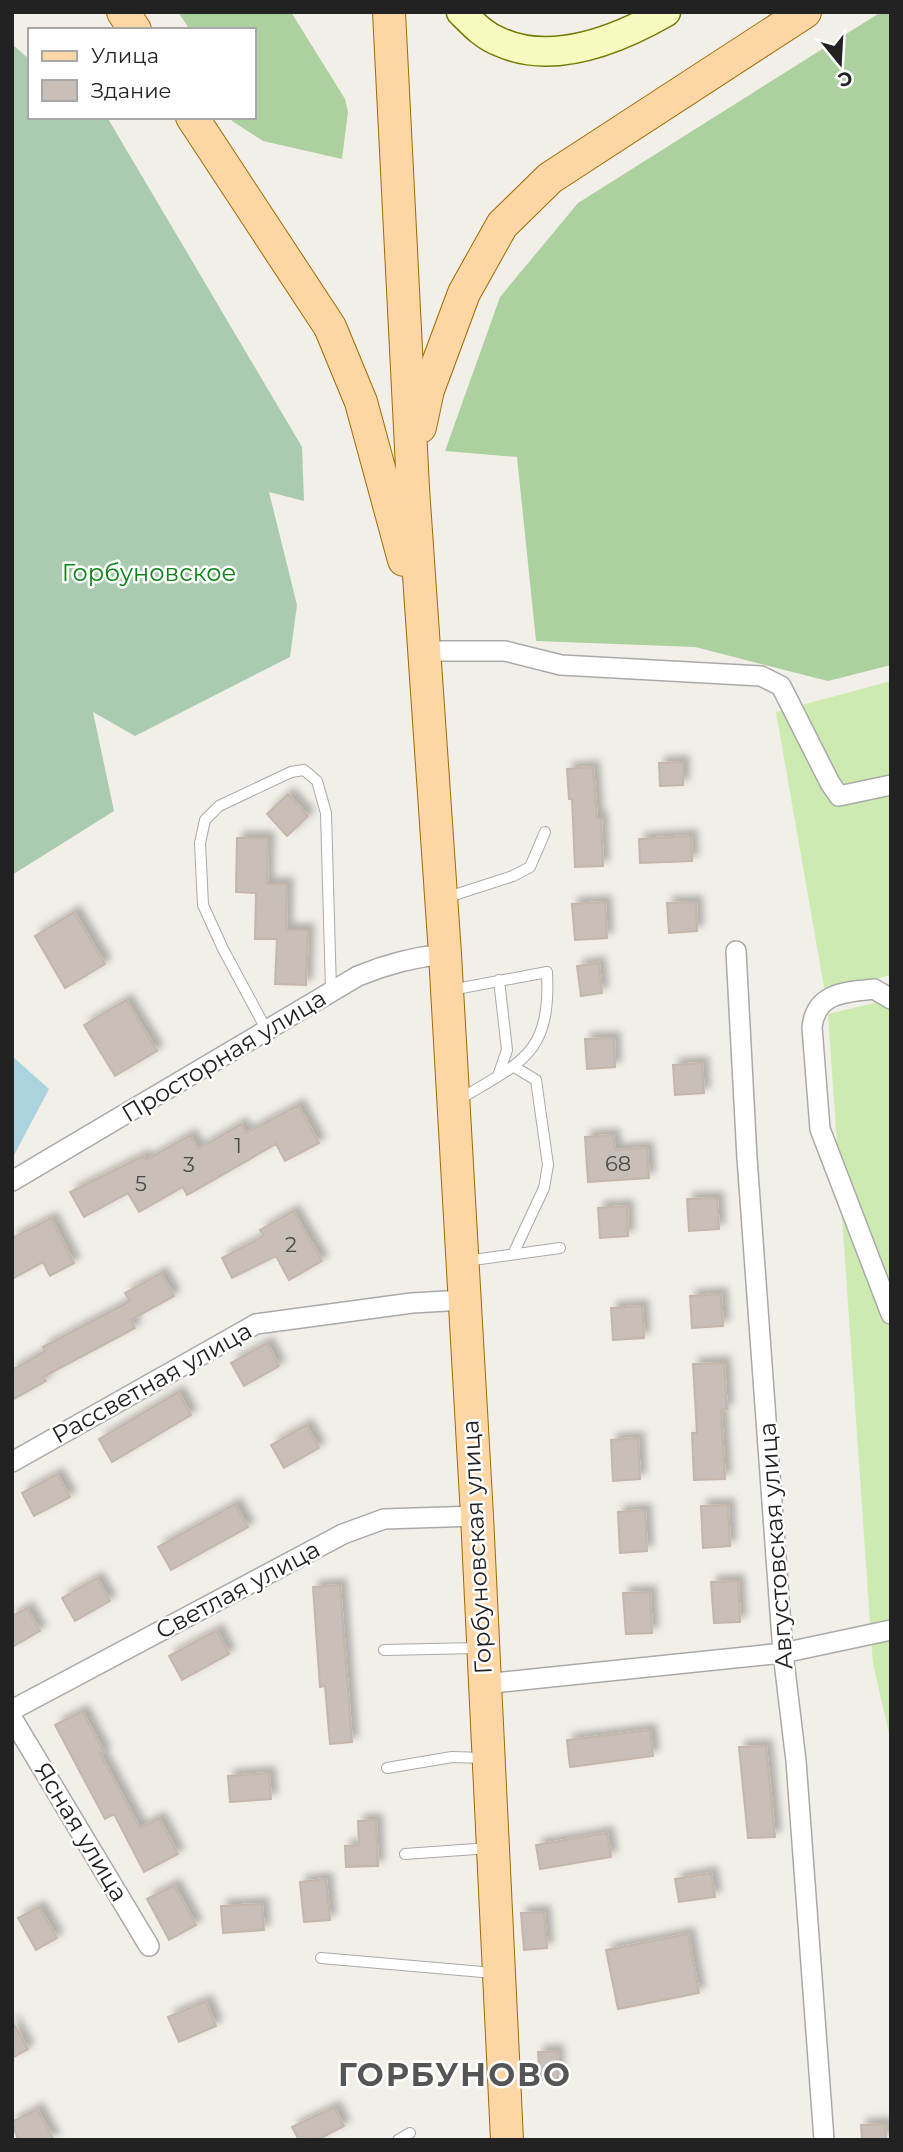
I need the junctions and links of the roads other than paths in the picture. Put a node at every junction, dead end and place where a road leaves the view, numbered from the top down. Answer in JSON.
{"nodes":[{"id":1,"x":123,"y":12,"type":"edge"},
{"id":2,"x":389,"y":12,"type":"edge"},
{"id":3,"x":461,"y":12,"type":"edge"},
{"id":4,"x":666,"y":12,"type":"edge"},
{"id":5,"x":805,"y":12,"type":"edge"},
{"id":6,"x":134,"y":28,"type":"edge"},
{"id":7,"x":193,"y":119,"type":"edge"},
{"id":8,"x":413,"y":488,"type":"junction"},
{"id":9,"x":423,"y":638,"type":"junction"},
{"id":10,"x":891,"y":785,"type":"edge"},
{"id":11,"x":545,"y":832,"type":"dead end"},
{"id":12,"x":441,"y":899,"type":"junction"},
{"id":13,"x":736,"y":951,"type":"dead end"},
{"id":14,"x":445,"y":954,"type":"junction"},
{"id":15,"x":499,"y":980,"type":"junction"},
{"id":16,"x":447,"y":991,"type":"junction"},
{"id":17,"x":331,"y":992,"type":"junction"},
{"id":18,"x":891,"y":999,"type":"edge"},
{"id":19,"x":266,"y":1029,"type":"junction"},
{"id":20,"x":516,"y":1068,"type":"junction"},
{"id":21,"x":498,"y":1076,"type":"junction"},
{"id":22,"x":453,"y":1103,"type":"junction"},
{"id":23,"x":12,"y":1181,"type":"edge"},
{"id":24,"x":560,"y":1248,"type":"dead end"},
{"id":25,"x":514,"y":1252,"type":"junction"},
{"id":26,"x":462,"y":1262,"type":"junction"},
{"id":27,"x":464,"y":1300,"type":"junction"},
{"id":28,"x":891,"y":1314,"type":"edge"},
{"id":29,"x":12,"y":1462,"type":"edge"},
{"id":30,"x":477,"y":1516,"type":"junction"},
{"id":31,"x":891,"y":1630,"type":"edge"},
{"id":32,"x":482,"y":1648,"type":"junction"},
{"id":33,"x":384,"y":1650,"type":"dead end"},
{"id":34,"x":783,"y":1653,"type":"junction"},
{"id":35,"x":484,"y":1684,"type":"junction"},
{"id":36,"x":12,"y":1710,"type":"edge"},
{"id":37,"x":12,"y":1718,"type":"edge"},
{"id":38,"x":487,"y":1758,"type":"junction"},
{"id":39,"x":387,"y":1768,"type":"dead end"},
{"id":40,"x":491,"y":1848,"type":"junction"},
{"id":41,"x":405,"y":1854,"type":"dead end"},
{"id":42,"x":149,"y":1946,"type":"dead end"},
{"id":43,"x":321,"y":1958,"type":"dead end"},
{"id":44,"x":498,"y":1974,"type":"junction"},
{"id":45,"x":410,"y":2133,"type":"dead end"},
{"id":46,"x":398,"y":2140,"type":"edge"},
{"id":47,"x":507,"y":2140,"type":"edge"},
{"id":48,"x":824,"y":2140,"type":"edge"}],
"edges":[{"from":1,"to":6,"type":"main road"},
{"from":2,"to":8,"type":"main road"},
{"from":3,"to":4,"type":"main road"},
{"from":5,"to":8,"type":"main road"},
{"from":7,"to":9,"type":"main road"},
{"from":8,"to":9,"type":"main road"},
{"from":9,"to":10,"type":"street"},
{"from":9,"to":12,"type":"main road","name":"Горбуновская улица"},
{"from":11,"to":12,"type":"lane"},
{"from":12,"to":14,"type":"main road","name":"Горбуновская улица"},
{"from":13,"to":34,"type":"street","name":"Августовская улица"},
{"from":14,"to":16,"type":"main road","name":"Горбуновская улица"},
{"from":14,"to":17,"type":"street","name":"Просторная улица"},
{"from":15,"to":16,"type":"lane"},
{"from":15,"to":20,"type":"lane"},
{"from":15,"to":21,"type":"lane"},
{"from":16,"to":22,"type":"main road","name":"Горбуновская улица"},
{"from":17,"to":19,"type":"street","name":"Просторная улица"},
{"from":17,"to":19,"type":"lane"},
{"from":18,"to":28,"type":"street"},
{"from":19,"to":23,"type":"street","name":"Просторная улица"},
{"from":20,"to":21,"type":"lane"},
{"from":20,"to":25,"type":"lane"},
{"from":21,"to":22,"type":"lane"},
{"from":22,"to":26,"type":"main road","name":"Горбуновская улица"},
{"from":24,"to":25,"type":"lane"},
{"from":25,"to":26,"type":"lane"},
{"from":26,"to":27,"type":"main road","name":"Горбуновская улица"},
{"from":27,"to":29,"type":"street","name":"Рассветная улица"},
{"from":27,"to":30,"type":"main road","name":"Горбуновская улица"},
{"from":30,"to":32,"type":"main road","name":"Горбуновская улица"},
{"from":30,"to":36,"type":"street","name":"Светлая улица"},
{"from":31,"to":34,"type":"street"},
{"from":32,"to":33,"type":"lane"},
{"from":32,"to":35,"type":"main road","name":"Горбуновская улица"},
{"from":34,"to":35,"type":"street"},
{"from":34,"to":48,"type":"street","name":"Августовская улица"},
{"from":35,"to":38,"type":"main road","name":"Горбуновская улица"},
{"from":37,"to":42,"type":"street","name":"Ясная улица"},
{"from":38,"to":39,"type":"lane"},
{"from":38,"to":40,"type":"main road","name":"Горбуновская улица"},
{"from":40,"to":41,"type":"lane"},
{"from":40,"to":44,"type":"main road","name":"Горбуновская улица"},
{"from":43,"to":44,"type":"lane"},
{"from":44,"to":47,"type":"main road","name":"Горбуновская улица"},
{"from":45,"to":46,"type":"lane"}]}
